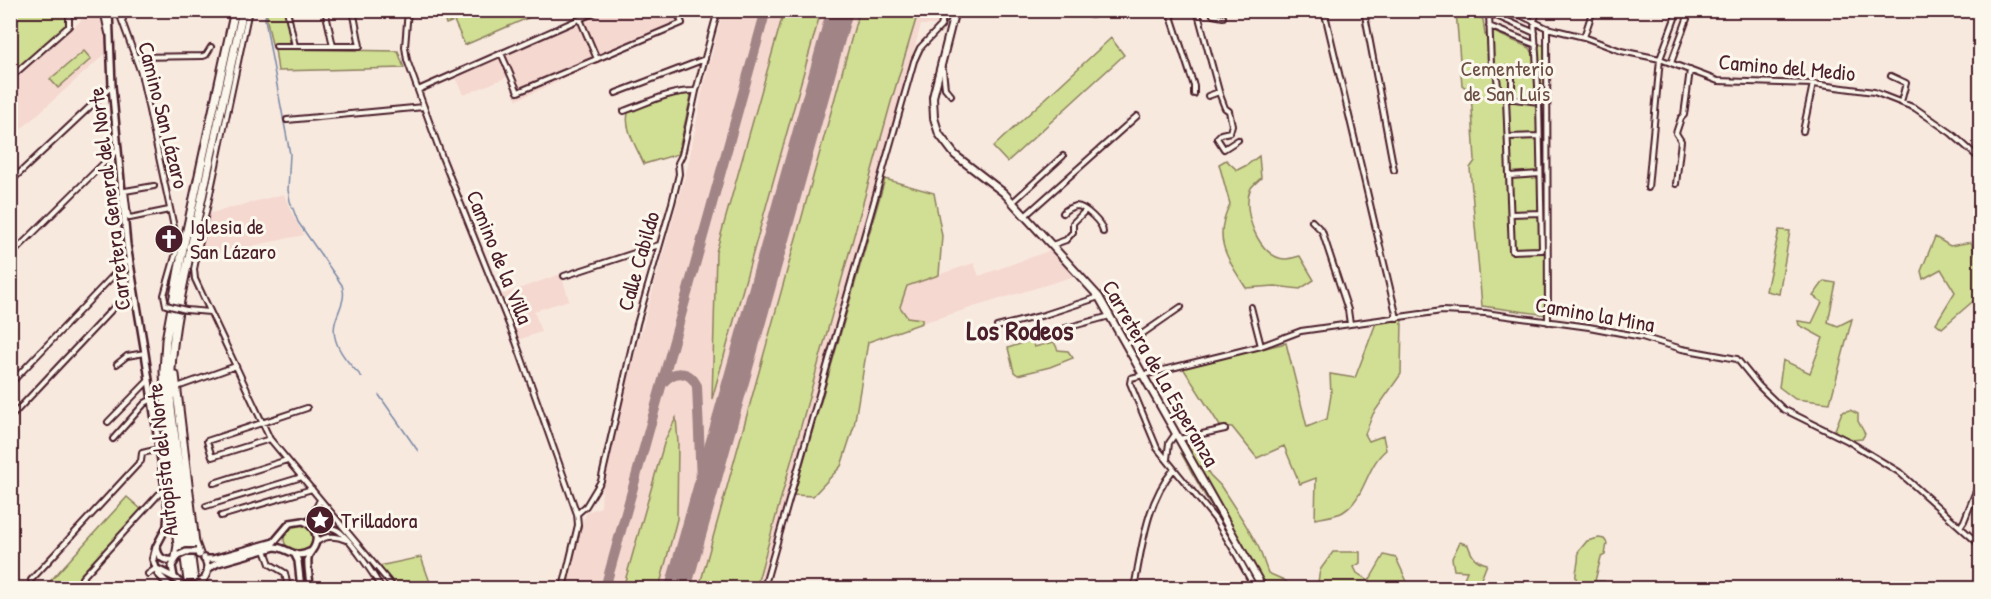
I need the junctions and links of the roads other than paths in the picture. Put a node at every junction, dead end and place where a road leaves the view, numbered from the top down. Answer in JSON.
{"nodes":[{"id":1,"x":69,"y":10,"type":"edge"},
{"id":2,"x":103,"y":10,"type":"edge"},
{"id":3,"x":109,"y":10,"type":"edge"},
{"id":4,"x":120,"y":10,"type":"edge"},
{"id":5,"x":236,"y":10,"type":"edge"},
{"id":6,"x":243,"y":10,"type":"edge"},
{"id":7,"x":249,"y":10,"type":"edge"},
{"id":8,"x":287,"y":10,"type":"edge"},
{"id":9,"x":325,"y":10,"type":"edge"},
{"id":10,"x":353,"y":10,"type":"edge"},
{"id":11,"x":408,"y":10,"type":"edge"},
{"id":12,"x":600,"y":10,"type":"edge"},
{"id":13,"x":676,"y":10,"type":"edge"},
{"id":14,"x":718,"y":10,"type":"edge"},
{"id":15,"x":945,"y":10,"type":"edge"},
{"id":16,"x":955,"y":10,"type":"edge"},
{"id":17,"x":1073,"y":10,"type":"edge"},
{"id":18,"x":1115,"y":10,"type":"edge"},
{"id":19,"x":1169,"y":10,"type":"edge"},
{"id":20,"x":1197,"y":10,"type":"edge"},
{"id":21,"x":1212,"y":10,"type":"edge"},
{"id":22,"x":1324,"y":10,"type":"edge"},
{"id":23,"x":1364,"y":10,"type":"edge"},
{"id":24,"x":1483,"y":10,"type":"edge"},
{"id":25,"x":1510,"y":10,"type":"edge"},
{"id":26,"x":1538,"y":10,"type":"edge"},
{"id":27,"x":1593,"y":10,"type":"edge"},
{"id":28,"x":1677,"y":10,"type":"edge"},
{"id":29,"x":1489,"y":13,"type":"junction"},
{"id":30,"x":1223,"y":16,"type":"dead end"},
{"id":31,"x":580,"y":19,"type":"junction"},
{"id":32,"x":1687,"y":19,"type":"dead end"},
{"id":33,"x":1534,"y":21,"type":"junction"},
{"id":34,"x":1488,"y":26,"type":"junction"},
{"id":35,"x":1546,"y":28,"type":"junction"},
{"id":36,"x":1535,"y":33,"type":"junction"},
{"id":37,"x":109,"y":37,"type":"junction"},
{"id":38,"x":1584,"y":37,"type":"junction"},
{"id":39,"x":1536,"y":45,"type":"junction"},
{"id":40,"x":276,"y":46,"type":"dead end"},
{"id":41,"x":295,"y":46,"type":"junction"},
{"id":42,"x":333,"y":46,"type":"junction"},
{"id":43,"x":211,"y":47,"type":"dead end"},
{"id":44,"x":501,"y":53,"type":"junction"},
{"id":45,"x":135,"y":57,"type":"junction"},
{"id":46,"x":705,"y":58,"type":"junction"},
{"id":47,"x":597,"y":59,"type":"junction"},
{"id":48,"x":1660,"y":59,"type":"junction"},
{"id":49,"x":1671,"y":63,"type":"junction"},
{"id":50,"x":940,"y":68,"type":"junction"},
{"id":51,"x":1537,"y":69,"type":"junction"},
{"id":52,"x":1496,"y":70,"type":"junction"},
{"id":53,"x":1512,"y":70,"type":"junction"},
{"id":54,"x":1689,"y":70,"type":"junction"},
{"id":55,"x":1891,"y":76,"type":"dead end"},
{"id":56,"x":10,"y":78,"type":"edge"},
{"id":57,"x":1813,"y":84,"type":"junction"},
{"id":58,"x":112,"y":86,"type":"junction"},
{"id":59,"x":418,"y":90,"type":"junction"},
{"id":60,"x":696,"y":92,"type":"junction"},
{"id":61,"x":1219,"y":92,"type":"junction"},
{"id":62,"x":616,"y":93,"type":"dead end"},
{"id":63,"x":1194,"y":94,"type":"dead end"},
{"id":64,"x":951,"y":95,"type":"dead end"},
{"id":65,"x":1208,"y":96,"type":"dead end"},
{"id":66,"x":1506,"y":98,"type":"junction"},
{"id":67,"x":1539,"y":102,"type":"junction"},
{"id":68,"x":1901,"y":102,"type":"junction"},
{"id":69,"x":424,"y":107,"type":"junction"},
{"id":70,"x":624,"y":111,"type":"dead end"},
{"id":71,"x":1137,"y":116,"type":"dead end"},
{"id":72,"x":287,"y":120,"type":"dead end"},
{"id":73,"x":1803,"y":132,"type":"dead end"},
{"id":74,"x":1539,"y":136,"type":"junction"},
{"id":75,"x":1508,"y":137,"type":"junction"},
{"id":76,"x":1238,"y":140,"type":"dead end"},
{"id":77,"x":117,"y":150,"type":"junction"},
{"id":78,"x":1063,"y":156,"type":"dead end"},
{"id":79,"x":1980,"y":159,"type":"edge"},
{"id":80,"x":1394,"y":170,"type":"dead end"},
{"id":81,"x":1540,"y":174,"type":"junction"},
{"id":82,"x":1509,"y":176,"type":"junction"},
{"id":83,"x":10,"y":183,"type":"edge"},
{"id":84,"x":1676,"y":184,"type":"dead end"},
{"id":85,"x":154,"y":186,"type":"dead end"},
{"id":86,"x":1648,"y":188,"type":"dead end"},
{"id":87,"x":123,"y":191,"type":"junction"},
{"id":88,"x":1012,"y":202,"type":"junction"},
{"id":89,"x":169,"y":210,"type":"junction"},
{"id":90,"x":1085,"y":210,"type":"junction"},
{"id":91,"x":1062,"y":213,"type":"dead end"},
{"id":92,"x":1541,"y":213,"type":"junction"},
{"id":93,"x":1511,"y":214,"type":"junction"},
{"id":94,"x":1025,"y":216,"type":"junction"},
{"id":95,"x":127,"y":219,"type":"junction"},
{"id":96,"x":1311,"y":221,"type":"dead end"},
{"id":97,"x":1103,"y":232,"type":"dead end"},
{"id":98,"x":659,"y":245,"type":"junction"},
{"id":99,"x":1052,"y":245,"type":"junction"},
{"id":100,"x":10,"y":256,"type":"edge"},
{"id":101,"x":129,"y":260,"type":"junction"},
{"id":102,"x":564,"y":276,"type":"dead end"},
{"id":103,"x":134,"y":286,"type":"junction"},
{"id":104,"x":181,"y":294,"type":"junction"},
{"id":105,"x":1099,"y":297,"type":"junction"},
{"id":106,"x":1251,"y":307,"type":"dead end"},
{"id":107,"x":1181,"y":308,"type":"dead end"},
{"id":108,"x":210,"y":312,"type":"junction"},
{"id":109,"x":171,"y":313,"type":"junction"},
{"id":110,"x":1110,"y":316,"type":"junction"},
{"id":111,"x":1397,"y":318,"type":"junction"},
{"id":112,"x":1548,"y":322,"type":"junction"},
{"id":113,"x":1350,"y":324,"type":"junction"},
{"id":114,"x":997,"y":327,"type":"dead end"},
{"id":115,"x":1040,"y":335,"type":"dead end"},
{"id":116,"x":1126,"y":345,"type":"junction"},
{"id":117,"x":1261,"y":346,"type":"junction"},
{"id":118,"x":146,"y":353,"type":"junction"},
{"id":119,"x":117,"y":364,"type":"dead end"},
{"id":120,"x":236,"y":366,"type":"junction"},
{"id":121,"x":1143,"y":375,"type":"junction"},
{"id":122,"x":10,"y":384,"type":"edge"},
{"id":123,"x":148,"y":384,"type":"junction"},
{"id":124,"x":180,"y":386,"type":"dead end"},
{"id":125,"x":152,"y":399,"type":"junction"},
{"id":126,"x":307,"y":408,"type":"dead end"},
{"id":127,"x":10,"y":418,"type":"edge"},
{"id":128,"x":108,"y":422,"type":"dead end"},
{"id":129,"x":262,"y":423,"type":"junction"},
{"id":130,"x":1225,"y":429,"type":"dead end"},
{"id":131,"x":1178,"y":436,"type":"junction"},
{"id":132,"x":112,"y":439,"type":"dead end"},
{"id":133,"x":270,"y":439,"type":"junction"},
{"id":134,"x":159,"y":449,"type":"junction"},
{"id":135,"x":287,"y":460,"type":"junction"},
{"id":136,"x":1167,"y":460,"type":"junction"},
{"id":137,"x":1174,"y":469,"type":"junction"},
{"id":138,"x":303,"y":477,"type":"junction"},
{"id":139,"x":1980,"y":481,"type":"edge"},
{"id":140,"x":214,"y":483,"type":"dead end"},
{"id":141,"x":312,"y":489,"type":"junction"},
{"id":142,"x":166,"y":492,"type":"junction"},
{"id":143,"x":320,"y":500,"type":"junction"},
{"id":144,"x":206,"y":506,"type":"dead end"},
{"id":145,"x":577,"y":514,"type":"junction"},
{"id":146,"x":221,"y":516,"type":"dead end"},
{"id":147,"x":310,"y":525,"type":"junction"},
{"id":148,"x":1959,"y":526,"type":"junction"},
{"id":149,"x":282,"y":534,"type":"junction"},
{"id":150,"x":347,"y":541,"type":"junction"},
{"id":151,"x":316,"y":542,"type":"junction"},
{"id":152,"x":1980,"y":545,"type":"edge"},
{"id":153,"x":156,"y":547,"type":"junction"},
{"id":154,"x":285,"y":549,"type":"junction"},
{"id":155,"x":265,"y":550,"type":"junction"},
{"id":156,"x":309,"y":552,"type":"junction"},
{"id":157,"x":200,"y":555,"type":"junction"},
{"id":158,"x":295,"y":555,"type":"junction"},
{"id":159,"x":177,"y":557,"type":"junction"},
{"id":160,"x":156,"y":569,"type":"junction"},
{"id":161,"x":207,"y":569,"type":"junction"},
{"id":162,"x":148,"y":574,"type":"dead end"},
{"id":163,"x":82,"y":578,"type":"dead end"},
{"id":164,"x":32,"y":580,"type":"dead end"},
{"id":165,"x":182,"y":585,"type":"edge"},
{"id":166,"x":199,"y":586,"type":"edge"},
{"id":167,"x":172,"y":588,"type":"edge"},
{"id":168,"x":288,"y":588,"type":"edge"},
{"id":169,"x":301,"y":588,"type":"edge"},
{"id":170,"x":310,"y":588,"type":"edge"},
{"id":171,"x":381,"y":588,"type":"edge"},
{"id":172,"x":394,"y":588,"type":"edge"},
{"id":173,"x":563,"y":588,"type":"edge"},
{"id":174,"x":764,"y":588,"type":"edge"},
{"id":175,"x":1134,"y":588,"type":"edge"},
{"id":176,"x":1255,"y":588,"type":"edge"},
{"id":177,"x":1263,"y":588,"type":"edge"}],
"edges":[{"from":1,"to":56,"type":"street"},
{"from":2,"to":37,"type":"street"},
{"from":3,"to":37,"type":"main road","name":"Carretera General del Norte"},
{"from":4,"to":45,"type":"street","name":"Camino San Lázaro"},
{"from":5,"to":109,"type":"highway","name":"Autopista del Norte"},
{"from":6,"to":104,"type":"highway","name":"Autopista del Norte"},
{"from":7,"to":108,"type":"street"},
{"from":8,"to":41,"type":"street"},
{"from":9,"to":42,"type":"street"},
{"from":10,"to":42,"type":"street"},
{"from":11,"to":59,"type":"street","name":"Camino de la Villa"},
{"from":12,"to":31,"type":"street"},
{"from":13,"to":47,"type":"street"},
{"from":14,"to":46,"type":"street","name":"Calle Cabildo"},
{"from":15,"to":174,"type":"street"},
{"from":16,"to":50,"type":"main road","name":"Carretera de La Esperanza"},
{"from":17,"to":18,"type":"street"},
{"from":19,"to":63,"type":"street"},
{"from":20,"to":61,"type":"street"},
{"from":21,"to":30,"type":"street"},
{"from":22,"to":111,"type":"street"},
{"from":23,"to":80,"type":"street"},
{"from":24,"to":29,"type":"street"},
{"from":25,"to":33,"type":"street","name":"Camino del Medio"},
{"from":26,"to":33,"type":"street"},
{"from":27,"to":38,"type":"street"},
{"from":28,"to":48,"type":"street"},
{"from":29,"to":34,"type":"street"},
{"from":29,"to":36,"type":"street"},
{"from":31,"to":44,"type":"street"},
{"from":31,"to":47,"type":"street"},
{"from":32,"to":49,"type":"street"},
{"from":33,"to":35,"type":"street","name":"Camino del Medio"},
{"from":33,"to":36,"type":"street"},
{"from":34,"to":39,"type":"street"},
{"from":34,"to":52,"type":"street"},
{"from":35,"to":38,"type":"street","name":"Camino del Medio"},
{"from":35,"to":112,"type":"street"},
{"from":36,"to":39,"type":"street"},
{"from":37,"to":58,"type":"main road","name":"Carretera General del Norte"},
{"from":38,"to":48,"type":"street","name":"Camino del Medio"},
{"from":39,"to":51,"type":"street"},
{"from":40,"to":41,"type":"street"},
{"from":41,"to":42,"type":"street"},
{"from":43,"to":45,"type":"street"},
{"from":44,"to":47,"type":"street"},
{"from":44,"to":59,"type":"street"},
{"from":45,"to":89,"type":"street","name":"Camino San Lázaro"},
{"from":46,"to":60,"type":"street","name":"Calle Cabildo"},
{"from":46,"to":62,"type":"street"},
{"from":48,"to":49,"type":"street","name":"Camino del Medio"},
{"from":48,"to":86,"type":"street"},
{"from":49,"to":54,"type":"street","name":"Camino del Medio"},
{"from":50,"to":64,"type":"street"},
{"from":50,"to":88,"type":"main road","name":"Carretera de La Esperanza"},
{"from":51,"to":53,"type":"street"},
{"from":51,"to":67,"type":"street"},
{"from":52,"to":53,"type":"street"},
{"from":52,"to":66,"type":"street"},
{"from":53,"to":66,"type":"street"},
{"from":54,"to":57,"type":"street","name":"Camino del Medio"},
{"from":54,"to":84,"type":"street"},
{"from":55,"to":68,"type":"street"},
{"from":57,"to":68,"type":"street","name":"Camino del Medio"},
{"from":57,"to":73,"type":"street"},
{"from":58,"to":77,"type":"main road","name":"Carretera General del Norte"},
{"from":58,"to":83,"type":"street"},
{"from":59,"to":69,"type":"street","name":"Camino de la Villa"},
{"from":60,"to":70,"type":"street"},
{"from":60,"to":98,"type":"street","name":"Calle Cabildo"},
{"from":61,"to":65,"type":"street"},
{"from":61,"to":76,"type":"street"},
{"from":66,"to":67,"type":"street"},
{"from":66,"to":75,"type":"street"},
{"from":67,"to":74,"type":"street"},
{"from":68,"to":79,"type":"street","name":"Camino del Medio"},
{"from":69,"to":72,"type":"street"},
{"from":69,"to":145,"type":"street","name":"Camino de la Villa"},
{"from":71,"to":94,"type":"street"},
{"from":74,"to":75,"type":"street"},
{"from":74,"to":81,"type":"street"},
{"from":75,"to":82,"type":"street"},
{"from":77,"to":87,"type":"main road","name":"Carretera General del Norte"},
{"from":77,"to":100,"type":"street"},
{"from":78,"to":88,"type":"street"},
{"from":81,"to":82,"type":"street"},
{"from":81,"to":92,"type":"street"},
{"from":82,"to":93,"type":"street"},
{"from":85,"to":87,"type":"street"},
{"from":87,"to":95,"type":"main road","name":"Carretera General del Norte"},
{"from":88,"to":94,"type":"main road","name":"Carretera de La Esperanza"},
{"from":89,"to":95,"type":"street"},
{"from":89,"to":108,"type":"street","name":"Camino San Lázaro","bridge":true},
{"from":90,"to":91,"type":"street"},
{"from":90,"to":97,"type":"street"},
{"from":90,"to":99,"type":"street"},
{"from":92,"to":93,"type":"street"},
{"from":92,"to":93,"type":"street"},
{"from":94,"to":99,"type":"main road","name":"Carretera de La Esperanza"},
{"from":95,"to":101,"type":"main road","name":"Carretera General del Norte"},
{"from":96,"to":113,"type":"street"},
{"from":98,"to":102,"type":"street"},
{"from":98,"to":145,"type":"street","name":"Calle Cabildo"},
{"from":99,"to":105,"type":"main road","name":"Carretera de La Esperanza"},
{"from":101,"to":103,"type":"main road","name":"Carretera General del Norte"},
{"from":101,"to":122,"type":"street"},
{"from":103,"to":118,"type":"main road","name":"Carretera General del Norte"},
{"from":103,"to":127,"type":"street"},
{"from":104,"to":157,"type":"highway"},
{"from":104,"to":166,"type":"highway","name":"Autopista del Norte"},
{"from":105,"to":110,"type":"main road","name":"Carretera de La Esperanza"},
{"from":105,"to":114,"type":"street"},
{"from":106,"to":117,"type":"street"},
{"from":107,"to":116,"type":"street"},
{"from":108,"to":120,"type":"street"},
{"from":109,"to":159,"type":"highway"},
{"from":109,"to":165,"type":"highway","name":"Autopista del Norte"},
{"from":110,"to":115,"type":"street"},
{"from":110,"to":116,"type":"main road","name":"Carretera de La Esperanza"},
{"from":111,"to":112,"type":"street","name":"Camino la Mina"},
{"from":111,"to":113,"type":"street","name":"Camino la Mina"},
{"from":112,"to":148,"type":"street","name":"Camino la Mina"},
{"from":113,"to":117,"type":"street","name":"Camino la Mina"},
{"from":116,"to":121,"type":"main road","name":"Carretera de La Esperanza"},
{"from":117,"to":121,"type":"street","name":"Camino la Mina"},
{"from":118,"to":119,"type":"street"},
{"from":118,"to":123,"type":"main road","name":"Carretera General del Norte"},
{"from":120,"to":124,"type":"street"},
{"from":120,"to":129,"type":"street"},
{"from":121,"to":131,"type":"main road","name":"Carretera de La Esperanza"},
{"from":121,"to":136,"type":"street"},
{"from":123,"to":125,"type":"main road","name":"Carretera General del Norte"},
{"from":123,"to":128,"type":"street"},
{"from":125,"to":132,"type":"street"},
{"from":125,"to":134,"type":"main road","name":"Carretera General del Norte"},
{"from":126,"to":129,"type":"street"},
{"from":129,"to":133,"type":"street"},
{"from":129,"to":133,"type":"street"},
{"from":130,"to":131,"type":"street"},
{"from":131,"to":136,"type":"street"},
{"from":131,"to":177,"type":"main road","name":"Carretera de La Esperanza"},
{"from":133,"to":135,"type":"street"},
{"from":134,"to":142,"type":"main road","name":"Carretera General del Norte"},
{"from":134,"to":164,"type":"street"},
{"from":135,"to":138,"type":"street"},
{"from":135,"to":140,"type":"street"},
{"from":136,"to":137,"type":"street"},
{"from":137,"to":175,"type":"street"},
{"from":137,"to":176,"type":"street"},
{"from":138,"to":141,"type":"street"},
{"from":138,"to":144,"type":"street"},
{"from":139,"to":148,"type":"street"},
{"from":141,"to":143,"type":"street"},
{"from":141,"to":146,"type":"street"},
{"from":142,"to":153,"type":"main road","name":"Carretera General del Norte"},
{"from":142,"to":163,"type":"street"},
{"from":143,"to":147,"type":"street"},
{"from":143,"to":172,"type":"street"},
{"from":145,"to":173,"type":"street"},
{"from":147,"to":149,"type":"main road"},
{"from":147,"to":150,"type":"street"},
{"from":147,"to":151,"type":"main road"},
{"from":148,"to":152,"type":"street","name":"Camino la Mina"},
{"from":149,"to":154,"type":"main road"},
{"from":149,"to":157,"type":"main road"},
{"from":150,"to":151,"type":"street"},
{"from":150,"to":171,"type":"street"},
{"from":151,"to":156,"type":"main road"},
{"from":153,"to":159,"type":"main road"},
{"from":153,"to":160,"type":"main road","name":"Carretera General del Norte"},
{"from":154,"to":155,"type":"main road"},
{"from":154,"to":158,"type":"main road"},
{"from":155,"to":161,"type":"main road"},
{"from":155,"to":168,"type":"street"},
{"from":156,"to":158,"type":"main road"},
{"from":156,"to":170,"type":"main road"},
{"from":157,"to":159,"type":"main road","bridge":true},
{"from":157,"to":161,"type":"main road"},
{"from":158,"to":169,"type":"main road"},
{"from":159,"to":165,"type":"main road"},
{"from":160,"to":162,"type":"street"},
{"from":160,"to":165,"type":"main road"},
{"from":160,"to":167,"type":"main road"},
{"from":161,"to":166,"type":"main road"},
{"from":165,"to":166,"type":"main road","bridge":true}]}
